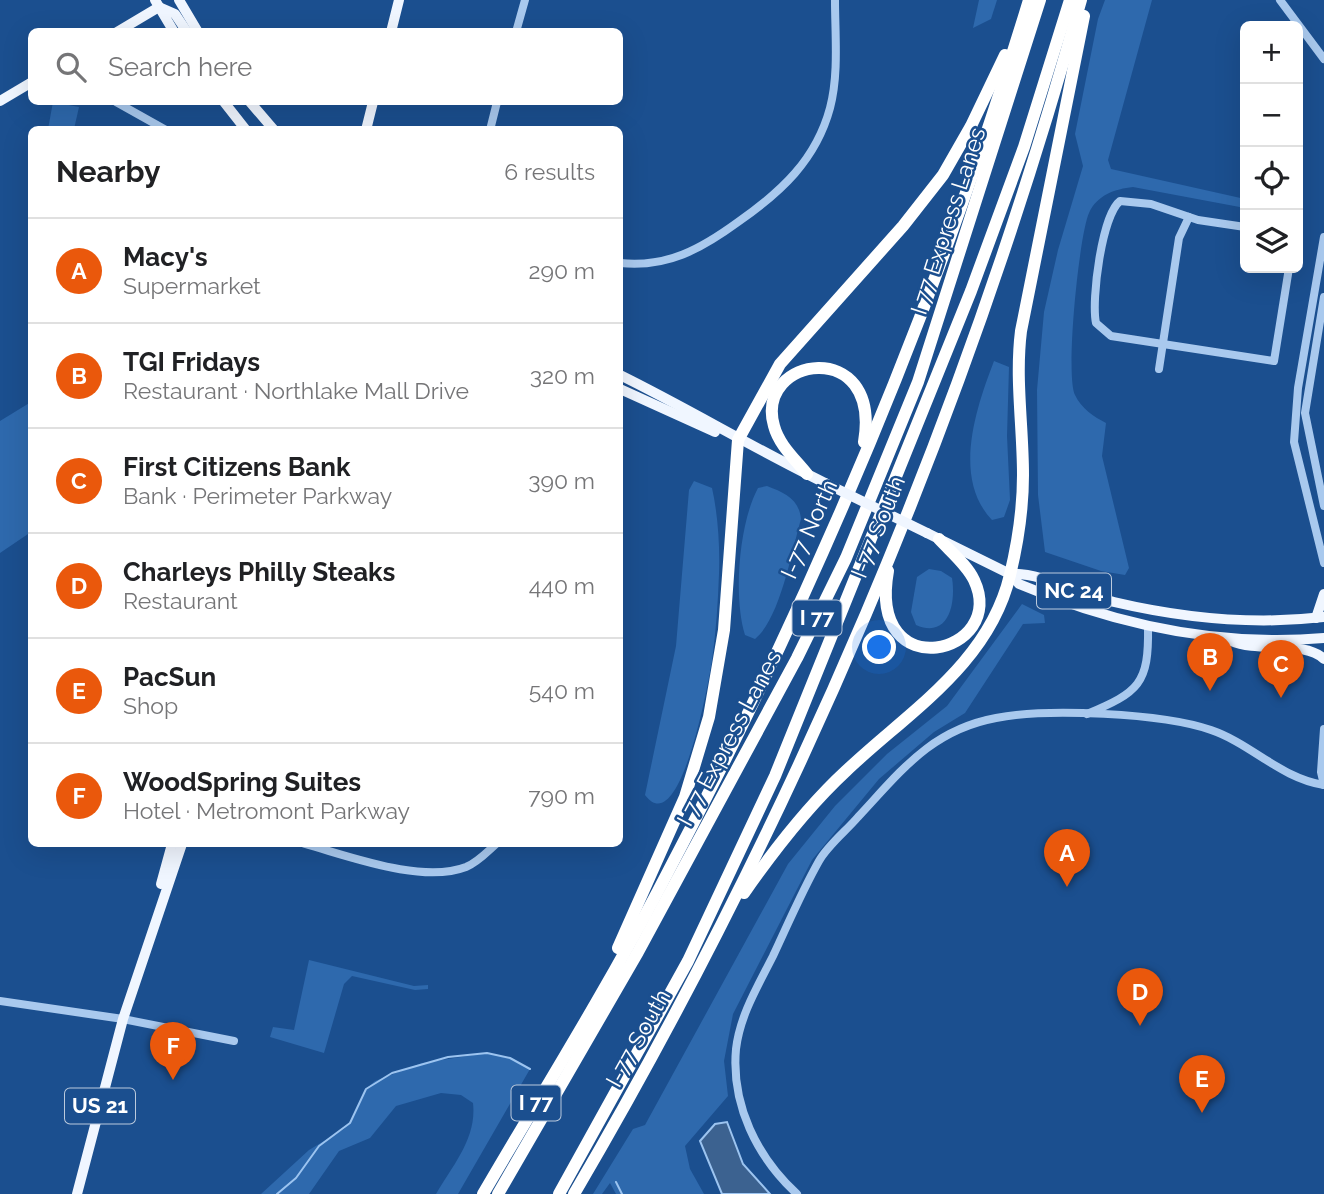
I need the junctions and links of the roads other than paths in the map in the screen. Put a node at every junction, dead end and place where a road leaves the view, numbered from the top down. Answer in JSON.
{"nodes":[{"id":1,"x":178,"y":0,"type":"edge"},
{"id":2,"x":399,"y":0,"type":"edge"},
{"id":3,"x":525,"y":0,"type":"edge"},
{"id":4,"x":835,"y":0,"type":"edge"},
{"id":5,"x":1070,"y":0,"type":"edge"},
{"id":6,"x":1084,"y":0,"type":"edge"},
{"id":7,"x":1280,"y":0,"type":"edge"},
{"id":8,"x":1032,"y":2,"type":"edge"},
{"id":9,"x":157,"y":4,"type":"edge"},
{"id":10,"x":123,"y":28,"type":"edge"},
{"id":11,"x":172,"y":28,"type":"edge"},
{"id":12,"x":184,"y":28,"type":"edge"},
{"id":13,"x":196,"y":28,"type":"edge"},
{"id":14,"x":392,"y":28,"type":"edge"},
{"id":15,"x":517,"y":28,"type":"edge"},
{"id":16,"x":1324,"y":59,"type":"edge"},
{"id":17,"x":28,"y":84,"type":"edge"},
{"id":18,"x":0,"y":101,"type":"edge"},
{"id":19,"x":121,"y":105,"type":"edge"},
{"id":20,"x":226,"y":105,"type":"edge"},
{"id":21,"x":251,"y":105,"type":"edge"},
{"id":22,"x":372,"y":105,"type":"edge"},
{"id":23,"x":496,"y":105,"type":"edge"},
{"id":24,"x":159,"y":126,"type":"edge"},
{"id":25,"x":243,"y":126,"type":"edge"},
{"id":26,"x":270,"y":126,"type":"edge"},
{"id":27,"x":367,"y":126,"type":"edge"},
{"id":28,"x":491,"y":126,"type":"edge"},
{"id":29,"x":1189,"y":217,"type":"junction"},
{"id":30,"x":1240,"y":227,"type":"edge"},
{"id":31,"x":1324,"y":237,"type":"edge"},
{"id":32,"x":623,"y":263,"type":"edge"},
{"id":33,"x":1288,"y":273,"type":"edge"},
{"id":34,"x":1324,"y":297,"type":"edge"},
{"id":35,"x":1163,"y":344,"type":"junction"},
{"id":36,"x":1159,"y":369,"type":"dead end"},
{"id":37,"x":623,"y":376,"type":"edge"},
{"id":38,"x":623,"y":390,"type":"edge"},
{"id":39,"x":738,"y":440,"type":"junction"},
{"id":40,"x":859,"y":465,"type":"junction"},
{"id":41,"x":807,"y":474,"type":"junction"},
{"id":42,"x":1324,"y":506,"type":"edge"},
{"id":43,"x":939,"y":539,"type":"junction"},
{"id":44,"x":892,"y":548,"type":"junction"},
{"id":45,"x":1324,"y":563,"type":"edge"},
{"id":46,"x":1010,"y":573,"type":"junction"},
{"id":47,"x":1324,"y":594,"type":"edge"},
{"id":48,"x":1320,"y":618,"type":"edge"},
{"id":49,"x":1148,"y":627,"type":"junction"},
{"id":50,"x":1225,"y":638,"type":"junction"},
{"id":51,"x":1324,"y":638,"type":"edge"},
{"id":52,"x":1324,"y":659,"type":"edge"},
{"id":53,"x":1084,"y":715,"type":"junction"},
{"id":54,"x":1324,"y":729,"type":"edge"},
{"id":55,"x":1322,"y":760,"type":"junction"},
{"id":56,"x":1285,"y":773,"type":"junction"},
{"id":57,"x":1324,"y":785,"type":"edge"},
{"id":58,"x":171,"y":847,"type":"edge"},
{"id":59,"x":181,"y":847,"type":"edge"},
{"id":60,"x":317,"y":847,"type":"edge"},
{"id":61,"x":492,"y":847,"type":"edge"},
{"id":62,"x":724,"y":922,"type":"junction"},
{"id":63,"x":142,"y":958,"type":"junction"},
{"id":64,"x":0,"y":1001,"type":"edge"},
{"id":65,"x":589,"y":1013,"type":"junction"},
{"id":66,"x":123,"y":1019,"type":"junction"},
{"id":67,"x":234,"y":1041,"type":"dead end"},
{"id":68,"x":77,"y":1194,"type":"edge"},
{"id":69,"x":483,"y":1194,"type":"edge"},
{"id":70,"x":498,"y":1194,"type":"edge"},
{"id":71,"x":559,"y":1194,"type":"edge"},
{"id":72,"x":574,"y":1194,"type":"edge"},
{"id":73,"x":797,"y":1194,"type":"edge"}],
"edges":[{"from":1,"to":13,"type":"main road"},
{"from":2,"to":14,"type":"main road"},
{"from":3,"to":15,"type":"street"},
{"from":4,"to":32,"type":"street"},
{"from":5,"to":71,"type":"highway","name":"I 77 Express Lanes","number":"I 77"},
{"from":6,"to":44,"type":"highway","name":"I-77 South","number":"I 77"},
{"from":6,"to":46,"type":"highway"},
{"from":7,"to":16,"type":"street"},
{"from":8,"to":39,"type":"highway"},
{"from":8,"to":40,"type":"highway","name":"I-77 North","number":"I 77"},
{"from":8,"to":70,"type":"highway","name":"I 77 Express Lanes","number":"I 77"},
{"from":9,"to":10,"type":"main road"},
{"from":9,"to":11,"type":"main road"},
{"from":9,"to":12,"type":"main road"},
{"from":17,"to":18,"type":"main road"},
{"from":19,"to":24,"type":"street"},
{"from":20,"to":25,"type":"main road"},
{"from":21,"to":26,"type":"main road"},
{"from":22,"to":27,"type":"main road"},
{"from":23,"to":28,"type":"street"},
{"from":29,"to":30,"type":"street"},
{"from":29,"to":35,"type":"street"},
{"from":29,"to":35,"type":"street"},
{"from":31,"to":45,"type":"street"},
{"from":33,"to":35,"type":"street"},
{"from":34,"to":42,"type":"street"},
{"from":35,"to":36,"type":"street"},
{"from":37,"to":39,"type":"main road","number":"NC 24"},
{"from":38,"to":39,"type":"main road","number":"NC 24"},
{"from":39,"to":41,"type":"main road","number":"NC 24"},
{"from":39,"to":65,"type":"highway"},
{"from":40,"to":41,"type":"highway"},
{"from":40,"to":65,"type":"highway","name":"I-77 North","number":"I 77"},
{"from":41,"to":43,"type":"main road","number":"NC 24","bridge":true},
{"from":43,"to":44,"type":"highway"},
{"from":43,"to":46,"type":"main road","number":"NC 24"},
{"from":44,"to":62,"type":"highway","name":"I-77 South","number":"I 77"},
{"from":46,"to":48,"type":"main road","number":"NC 24"},
{"from":46,"to":49,"type":"main road","number":"NC 24"},
{"from":46,"to":62,"type":"highway"},
{"from":47,"to":48,"type":"main road"},
{"from":49,"to":50,"type":"main road","number":"NC 24"},
{"from":49,"to":53,"type":"street"},
{"from":50,"to":51,"type":"main road","number":"NC 24"},
{"from":50,"to":52,"type":"main road"},
{"from":53,"to":56,"type":"street"},
{"from":53,"to":73,"type":"street"},
{"from":54,"to":55,"type":"street"},
{"from":55,"to":56,"type":"street"},
{"from":55,"to":57,"type":"street"},
{"from":56,"to":57,"type":"street"},
{"from":58,"to":63,"type":"main road","number":"US 21"},
{"from":59,"to":63,"type":"main road","number":"US 21"},
{"from":60,"to":61,"type":"street"},
{"from":62,"to":72,"type":"highway","name":"I-77 South","number":"I 77"},
{"from":63,"to":66,"type":"main road","number":"US 21"},
{"from":64,"to":66,"type":"street"},
{"from":65,"to":69,"type":"highway","name":"I-77 North","number":"I 77"},
{"from":66,"to":67,"type":"street"},
{"from":66,"to":68,"type":"main road","number":"US 21"}]}
